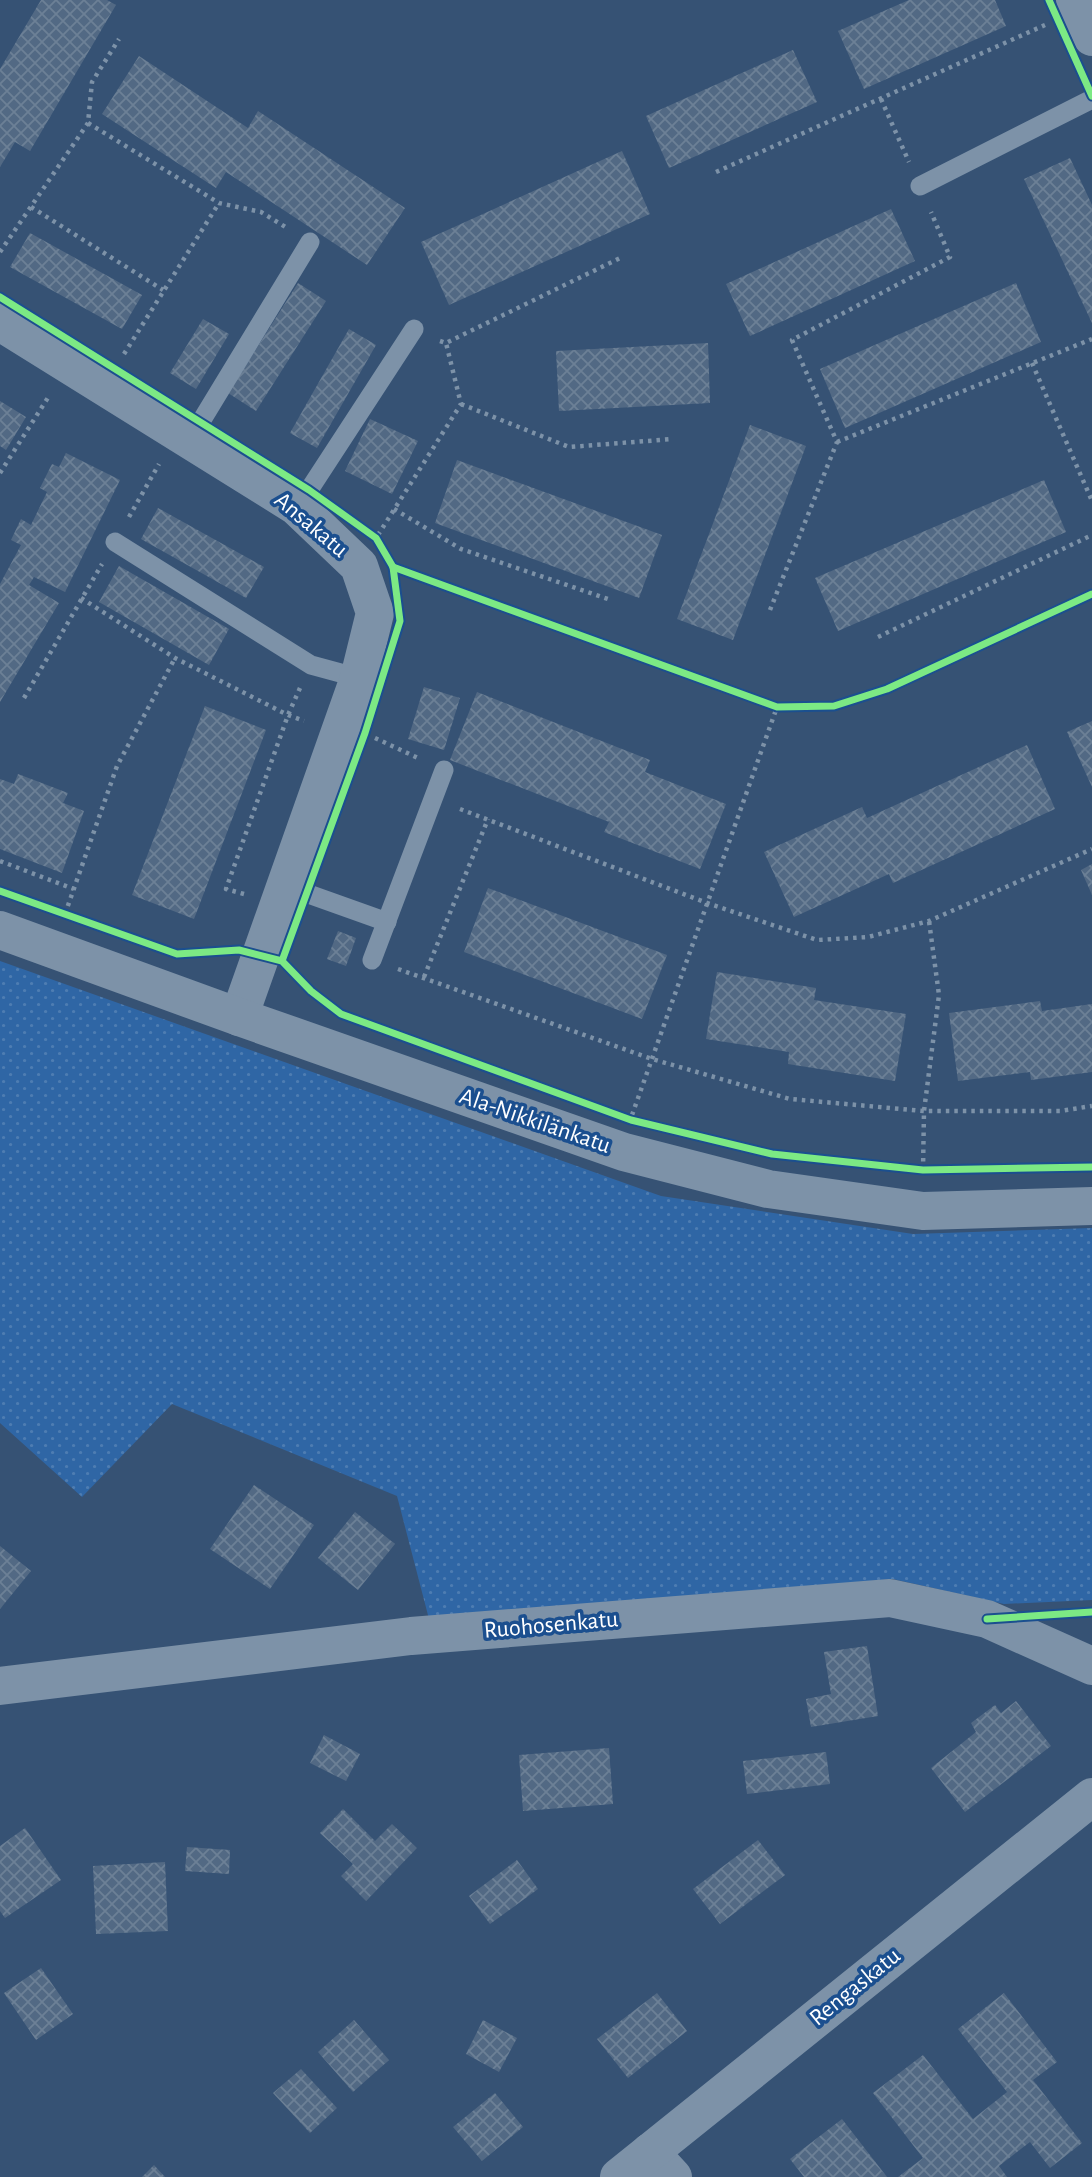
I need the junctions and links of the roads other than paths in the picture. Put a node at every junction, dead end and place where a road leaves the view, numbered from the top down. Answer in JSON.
{"nodes":[{"id":1,"x":1075,"y":0,"type":"edge"},
{"id":2,"x":1092,"y":37,"type":"edge"},
{"id":3,"x":1092,"y":100,"type":"edge"},
{"id":4,"x":920,"y":186,"type":"road end"},
{"id":5,"x":310,"y":242,"type":"road end"},
{"id":6,"x":0,"y":322,"type":"edge"},
{"id":7,"x":414,"y":329,"type":"road end"},
{"id":8,"x":187,"y":438,"type":"junction"},
{"id":9,"x":296,"y":506,"type":"junction"},
{"id":10,"x":115,"y":542,"type":"dead end"},
{"id":11,"x":359,"y":678,"type":"junction"},
{"id":12,"x":444,"y":770,"type":"road end"},
{"id":13,"x":282,"y":896,"type":"junction"},
{"id":14,"x":387,"y":922,"type":"junction"},
{"id":15,"x":0,"y":930,"type":"edge"},
{"id":16,"x":372,"y":960,"type":"road end"},
{"id":17,"x":239,"y":1017,"type":"junction"},
{"id":18,"x":1092,"y":1206,"type":"edge"},
{"id":19,"x":1092,"y":1666,"type":"edge"},
{"id":20,"x":0,"y":1686,"type":"edge"},
{"id":21,"x":1092,"y":1797,"type":"edge"},
{"id":22,"x":661,"y":2164,"type":"edge"},
{"id":23,"x":619,"y":2177,"type":"edge"}],
"edges":[{"from":1,"to":2,"type":"street"},
{"from":3,"to":4,"type":"lane"},
{"from":5,"to":8,"type":"lane"},
{"from":6,"to":8,"type":"street","name":"Ansakatu"},
{"from":7,"to":9,"type":"lane"},
{"from":8,"to":9,"type":"street","name":"Ansakatu"},
{"from":9,"to":11,"type":"street","name":"Ansakatu"},
{"from":10,"to":11,"type":"lane"},
{"from":11,"to":13,"type":"street","name":"Ansakatu"},
{"from":12,"to":14,"type":"lane"},
{"from":13,"to":14,"type":"lane"},
{"from":13,"to":17,"type":"street","name":"Ansakatu"},
{"from":14,"to":16,"type":"lane"},
{"from":15,"to":17,"type":"street","name":"Ala-Nikkilänkatu"},
{"from":17,"to":18,"type":"street","name":"Ala-Nikkilänkatu"},
{"from":19,"to":20,"type":"street","name":"Ruohosenkatu"},
{"from":21,"to":22,"type":"street","name":"Rengaskatu"},
{"from":22,"to":23,"type":"street","name":"Rengaskatu"}]}
